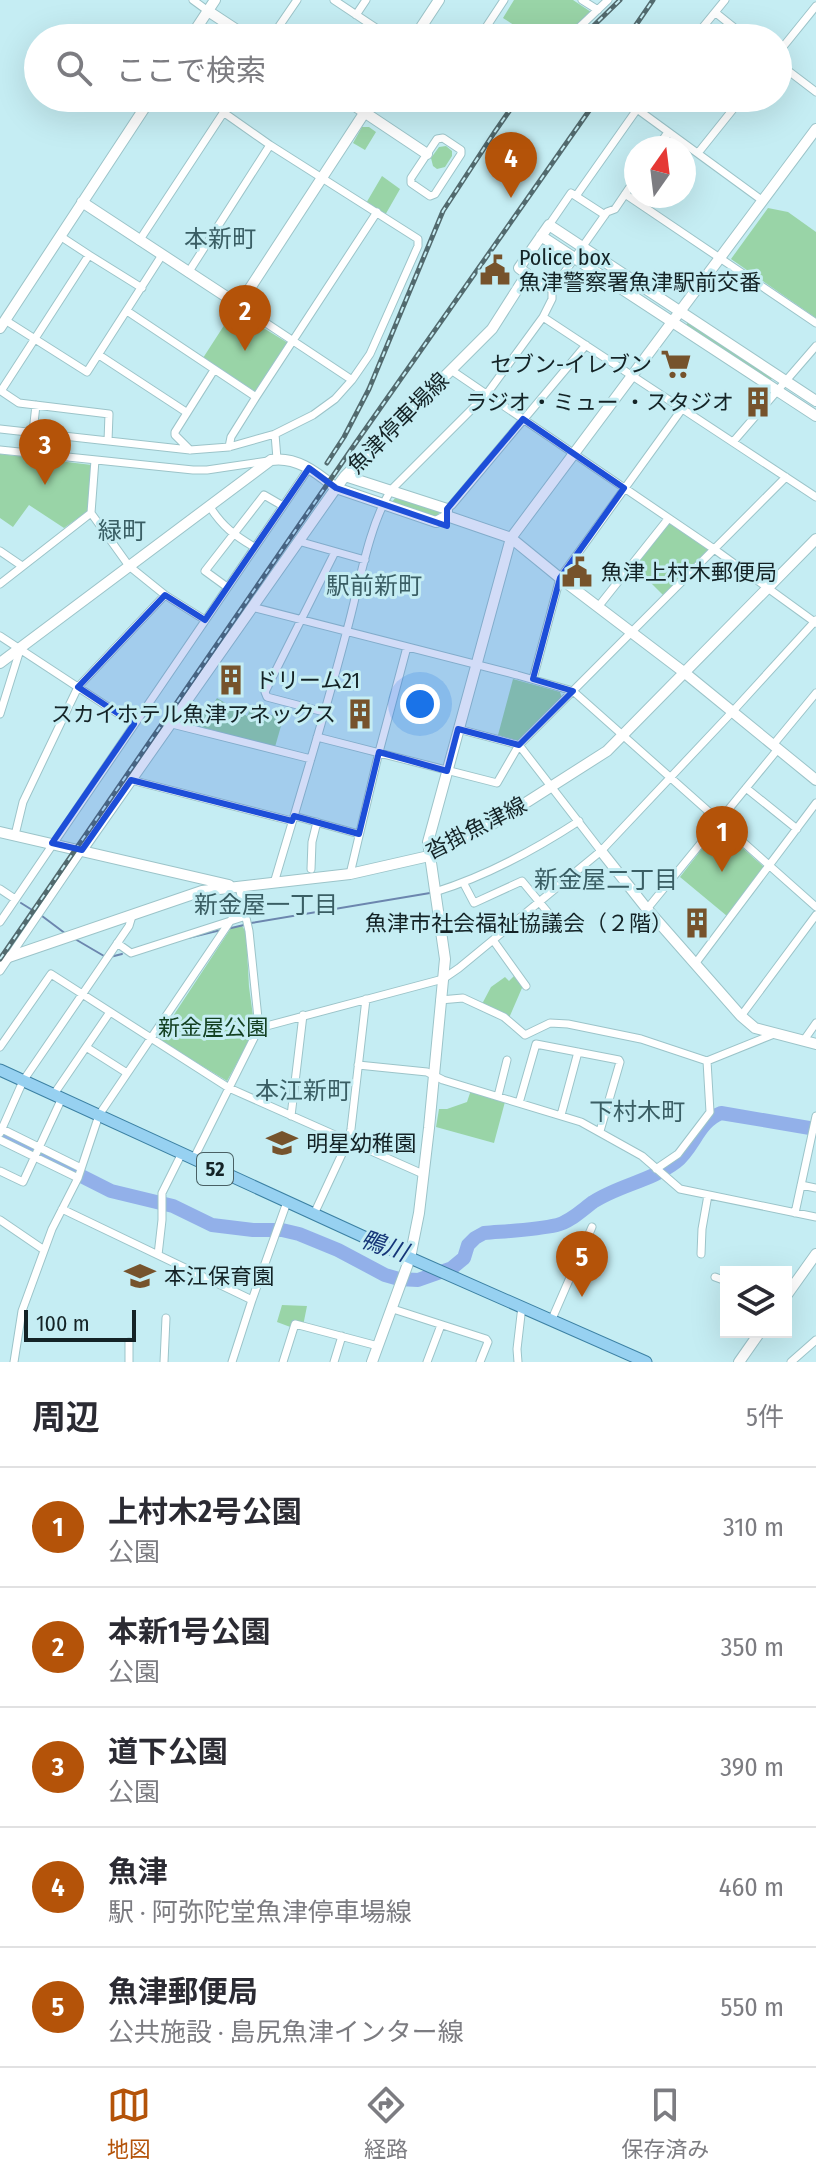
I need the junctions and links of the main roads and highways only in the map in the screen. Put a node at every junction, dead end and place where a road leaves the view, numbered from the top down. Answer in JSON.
{"nodes":[{"id":1,"x":0,"y":1070,"type":"edge"},
{"id":2,"x":641,"y":1361,"type":"edge"}],
"edges":[{"from":1,"to":2,"type":"main road","number":"52"}]}
